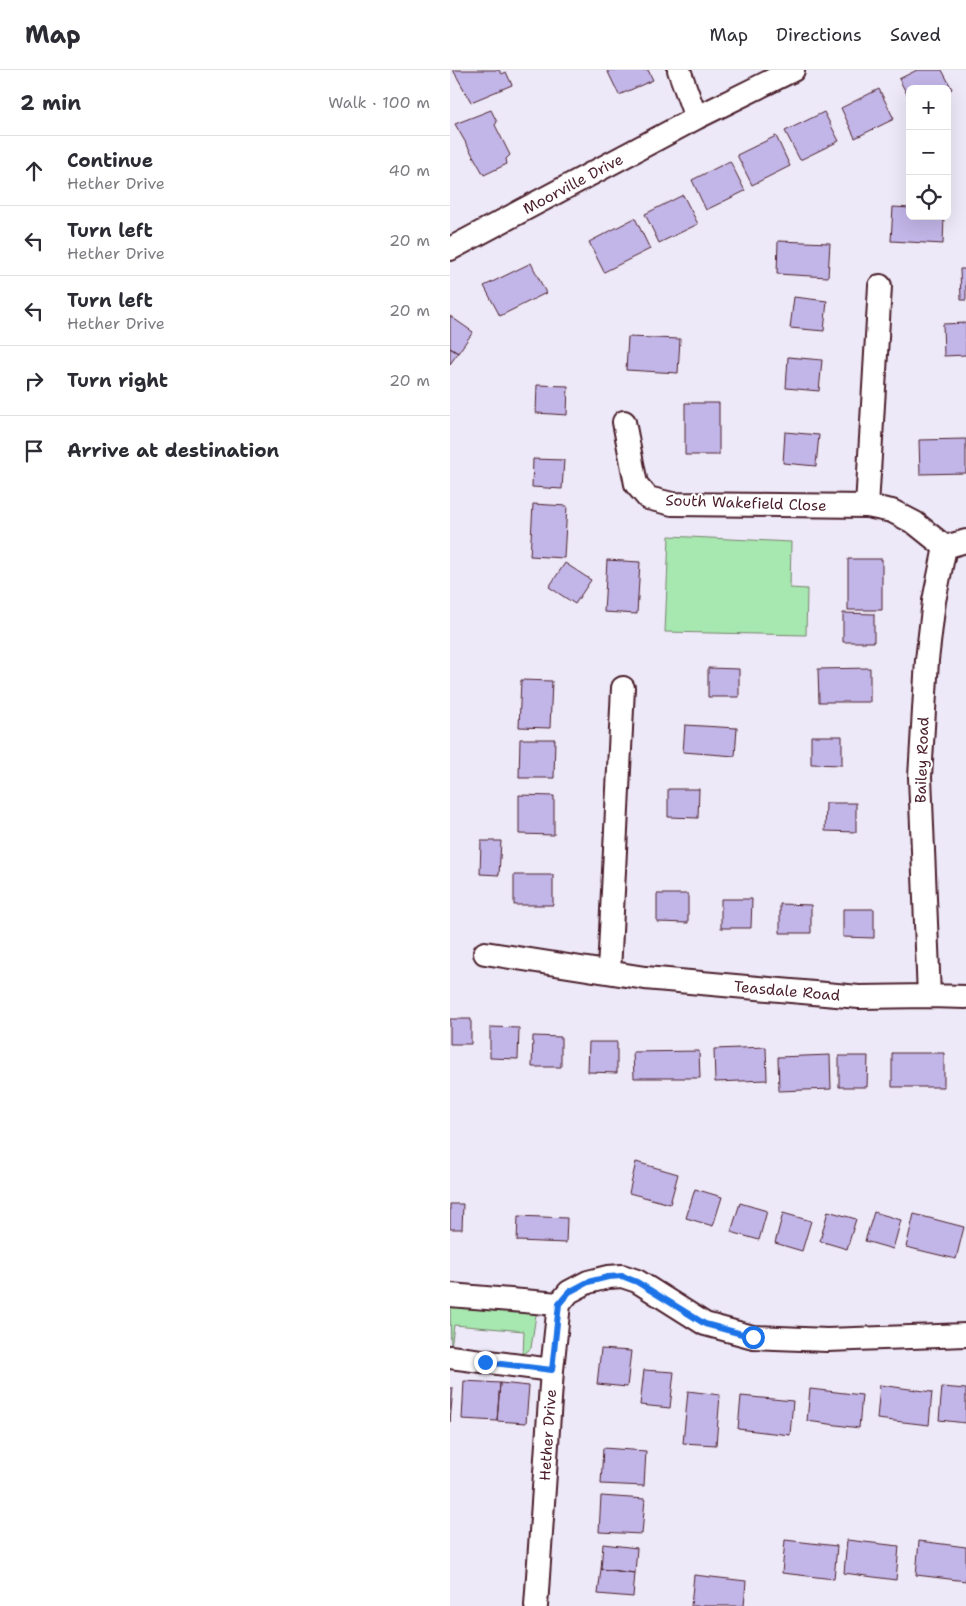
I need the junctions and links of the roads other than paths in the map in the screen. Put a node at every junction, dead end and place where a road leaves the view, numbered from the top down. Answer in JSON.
{"nodes":[{"id":1,"x":679,"y":70,"type":"edge"},
{"id":2,"x":793,"y":70,"type":"edge"},
{"id":3,"x":696,"y":118,"type":"junction"},
{"id":4,"x":450,"y":249,"type":"edge"},
{"id":5,"x":880,"y":286,"type":"dead end"},
{"id":6,"x":624,"y":422,"type":"dead end"},
{"id":7,"x":867,"y":506,"type":"junction"},
{"id":8,"x":956,"y":544,"type":"edge"},
{"id":9,"x":623,"y":688,"type":"dead end"},
{"id":10,"x":485,"y":953,"type":"dead end"},
{"id":11,"x":609,"y":972,"type":"junction"},
{"id":12,"x":929,"y":996,"type":"junction"},
{"id":13,"x":966,"y":997,"type":"edge"},
{"id":14,"x":450,"y":1295,"type":"edge"},
{"id":15,"x":559,"y":1304,"type":"junction"},
{"id":16,"x":966,"y":1335,"type":"edge"},
{"id":17,"x":450,"y":1357,"type":"edge"},
{"id":18,"x":552,"y":1370,"type":"junction"},
{"id":19,"x":536,"y":1606,"type":"edge"}],
"edges":[{"from":1,"to":3,"type":"street"},
{"from":2,"to":3,"type":"street","name":"Moorville Drive"},
{"from":3,"to":4,"type":"street","name":"Moorville Drive"},
{"from":5,"to":7,"type":"street"},
{"from":6,"to":7,"type":"street","name":"South Wakefield Close"},
{"from":7,"to":8,"type":"street","name":"South Wakefield Close"},
{"from":8,"to":12,"type":"street","name":"Bailey Road"},
{"from":9,"to":11,"type":"street"},
{"from":10,"to":11,"type":"street","name":"Teasdale Road"},
{"from":11,"to":12,"type":"street","name":"Teasdale Road"},
{"from":12,"to":13,"type":"street","name":"Teasdale Road"},
{"from":14,"to":15,"type":"street"},
{"from":15,"to":16,"type":"street"},
{"from":15,"to":18,"type":"street","name":"Hether Drive"},
{"from":17,"to":18,"type":"street"},
{"from":18,"to":19,"type":"street","name":"Hether Drive"}]}
